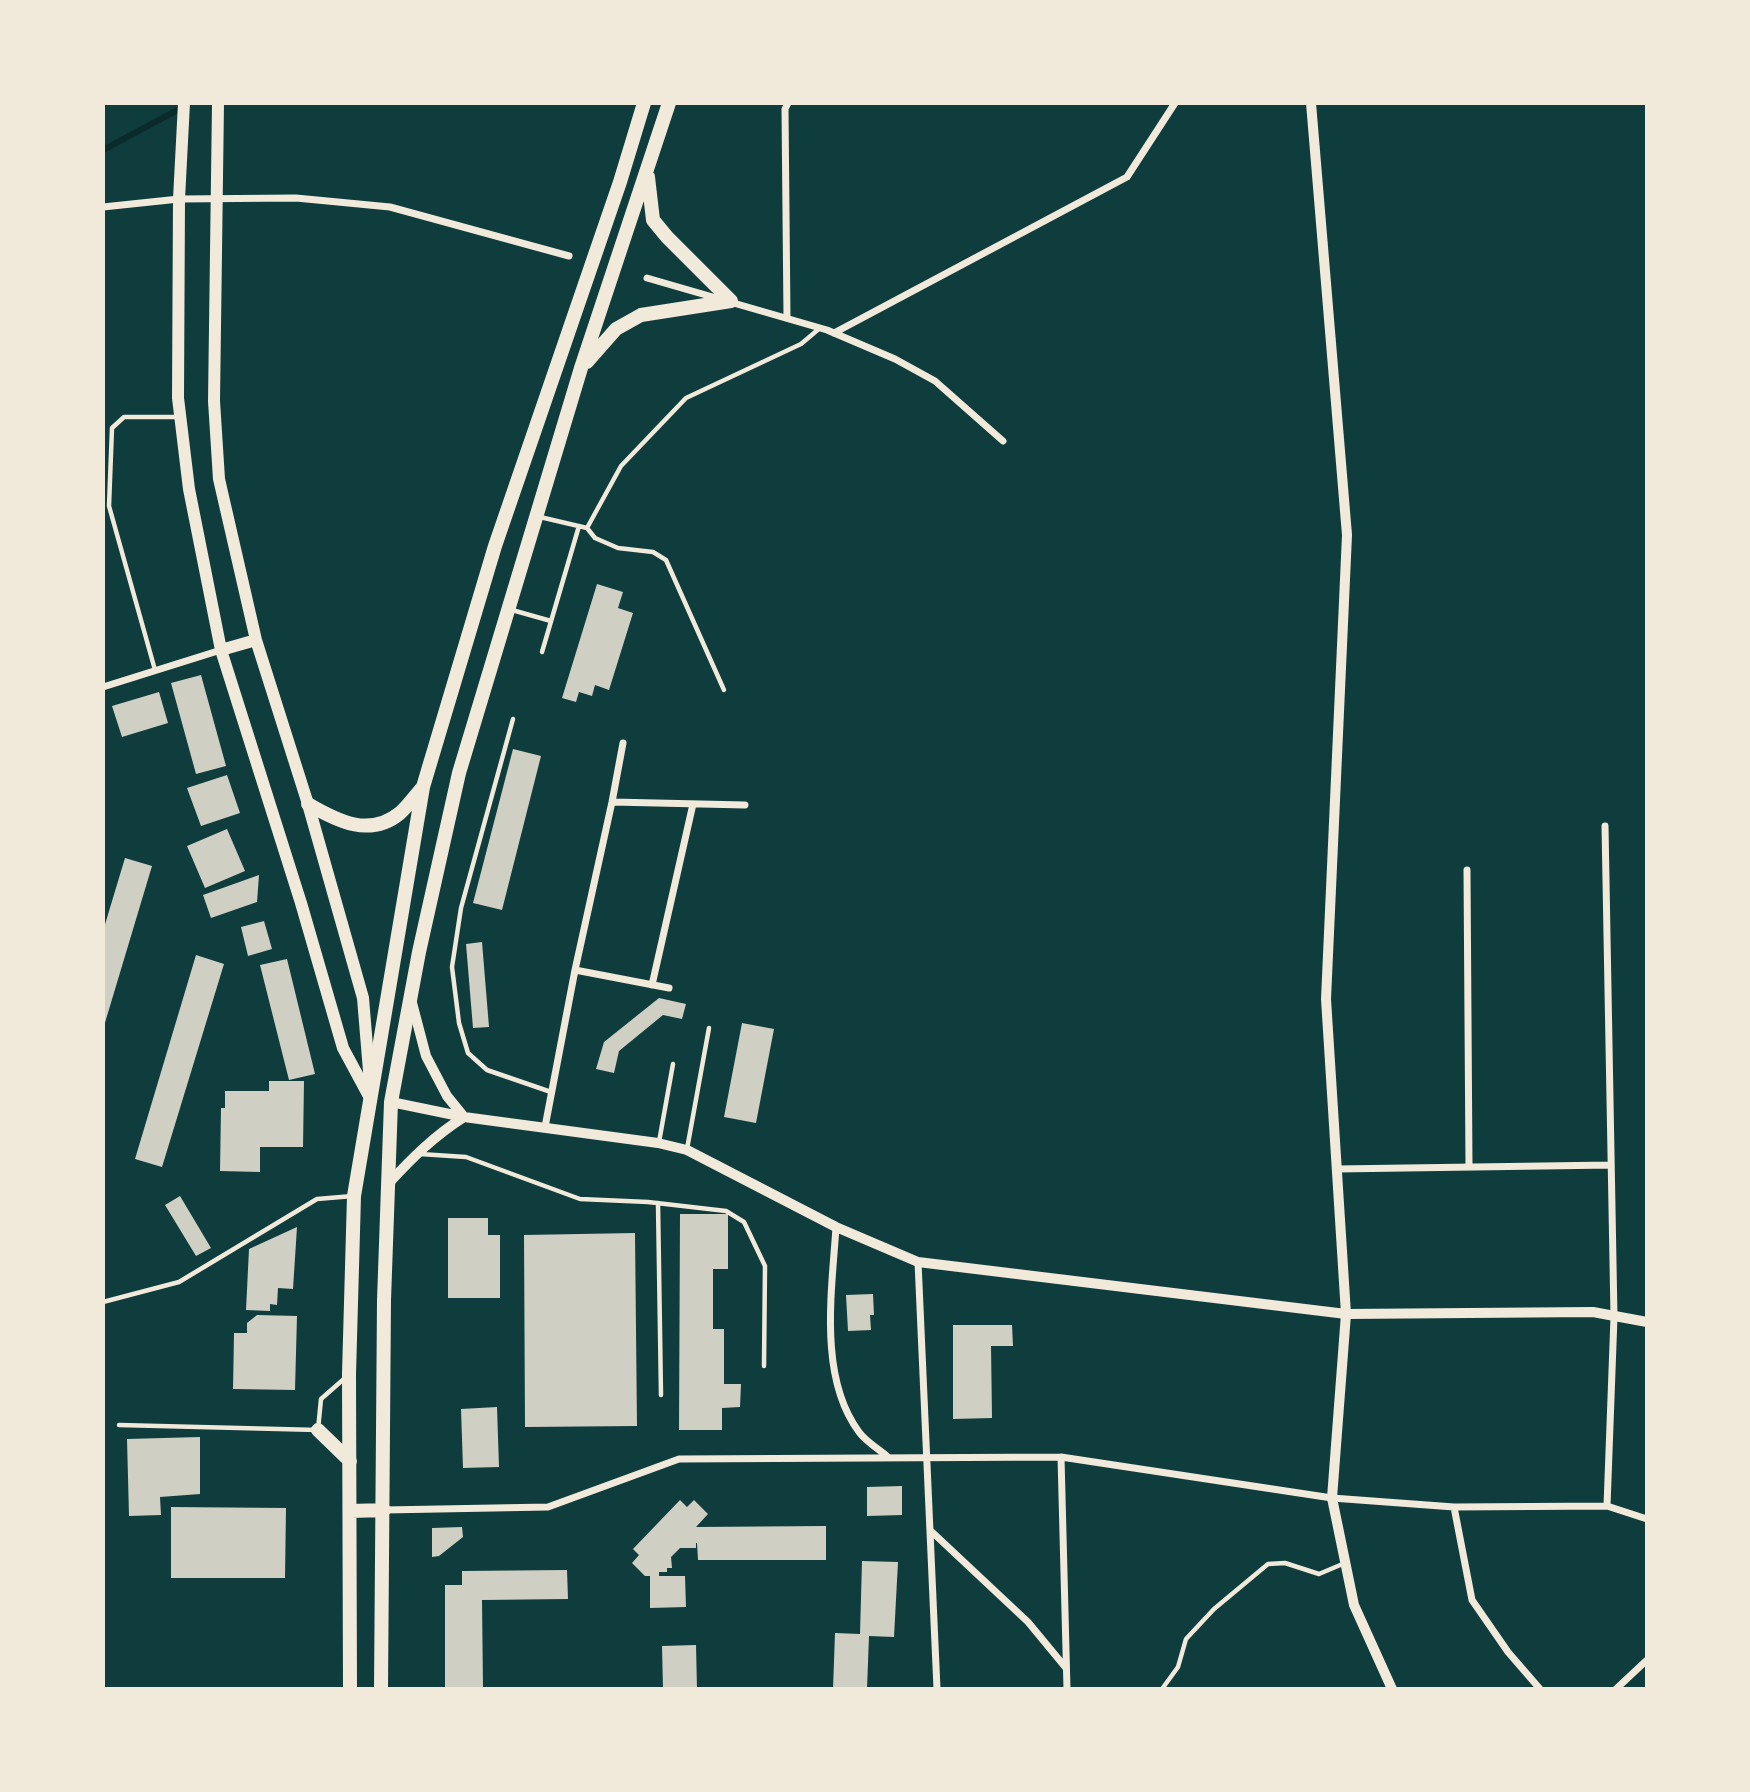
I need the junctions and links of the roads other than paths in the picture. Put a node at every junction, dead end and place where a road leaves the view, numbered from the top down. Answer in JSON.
{"nodes":[{"id":1,"x":184,"y":103,"type":"edge"},
{"id":2,"x":218,"y":103,"type":"edge"},
{"id":3,"x":644,"y":103,"type":"edge"},
{"id":4,"x":669,"y":103,"type":"edge"},
{"id":5,"x":788,"y":103,"type":"edge"},
{"id":6,"x":1175,"y":103,"type":"edge"},
{"id":7,"x":1311,"y":103,"type":"edge"},
{"id":8,"x":648,"y":171,"type":"junction"},
{"id":9,"x":215,"y":198,"type":"junction"},
{"id":10,"x":178,"y":199,"type":"junction"},
{"id":11,"x":103,"y":207,"type":"edge"},
{"id":12,"x":569,"y":256,"type":"dead end"},
{"id":13,"x":647,"y":278,"type":"dead end"},
{"id":14,"x":731,"y":302,"type":"junction"},
{"id":15,"x":787,"y":318,"type":"junction"},
{"id":16,"x":820,"y":328,"type":"junction"},
{"id":17,"x":834,"y":333,"type":"junction"},
{"id":18,"x":581,"y":368,"type":"junction"},
{"id":19,"x":180,"y":417,"type":"junction"},
{"id":20,"x":1003,"y":441,"type":"dead end"},
{"id":21,"x":536,"y":516,"type":"junction"},
{"id":22,"x":579,"y":526,"type":"junction"},
{"id":23,"x":587,"y":528,"type":"junction"},
{"id":24,"x":508,"y":609,"type":"junction"},
{"id":25,"x":551,"y":621,"type":"junction"},
{"id":26,"x":256,"y":640,"type":"junction"},
{"id":27,"x":221,"y":650,"type":"junction"},
{"id":28,"x":542,"y":652,"type":"dead end"},
{"id":29,"x":155,"y":670,"type":"junction"},
{"id":30,"x":103,"y":687,"type":"edge"},
{"id":31,"x":724,"y":690,"type":"dead end"},
{"id":32,"x":513,"y":719,"type":"dead end"},
{"id":33,"x":623,"y":743,"type":"dead end"},
{"id":34,"x":423,"y":787,"type":"junction"},
{"id":35,"x":612,"y":802,"type":"junction"},
{"id":36,"x":308,"y":804,"type":"junction"},
{"id":37,"x":693,"y":804,"type":"junction"},
{"id":38,"x":745,"y":805,"type":"dead end"},
{"id":39,"x":1605,"y":825,"type":"dead end"},
{"id":40,"x":1467,"y":870,"type":"dead end"},
{"id":41,"x":575,"y":970,"type":"junction"},
{"id":42,"x":652,"y":985,"type":"junction"},
{"id":43,"x":669,"y":988,"type":"dead end"},
{"id":44,"x":410,"y":996,"type":"junction"},
{"id":45,"x":709,"y":1028,"type":"dead end"},
{"id":46,"x":673,"y":1064,"type":"dead end"},
{"id":47,"x":551,"y":1092,"type":"junction"},
{"id":48,"x":371,"y":1100,"type":"junction"},
{"id":49,"x":391,"y":1102,"type":"junction"},
{"id":50,"x":464,"y":1117,"type":"junction"},
{"id":51,"x":545,"y":1127,"type":"junction"},
{"id":52,"x":658,"y":1143,"type":"junction"},
{"id":53,"x":687,"y":1150,"type":"junction"},
{"id":54,"x":416,"y":1154,"type":"junction"},
{"id":55,"x":1611,"y":1165,"type":"junction"},
{"id":56,"x":1469,"y":1167,"type":"junction"},
{"id":57,"x":1337,"y":1169,"type":"junction"},
{"id":58,"x":388,"y":1184,"type":"junction"},
{"id":59,"x":354,"y":1196,"type":"junction"},
{"id":60,"x":657,"y":1203,"type":"junction"},
{"id":61,"x":836,"y":1227,"type":"junction"},
{"id":62,"x":918,"y":1262,"type":"junction"},
{"id":63,"x":103,"y":1302,"type":"edge"},
{"id":64,"x":1346,"y":1314,"type":"junction"},
{"id":65,"x":1614,"y":1317,"type":"junction"},
{"id":66,"x":1647,"y":1322,"type":"edge"},
{"id":67,"x":764,"y":1366,"type":"dead end"},
{"id":68,"x":349,"y":1374,"type":"junction"},
{"id":69,"x":661,"y":1395,"type":"dead end"},
{"id":70,"x":119,"y":1425,"type":"dead end"},
{"id":71,"x":318,"y":1430,"type":"junction"},
{"id":72,"x":888,"y":1457,"type":"junction"},
{"id":73,"x":1060,"y":1457,"type":"junction"},
{"id":74,"x":928,"y":1458,"type":"junction"},
{"id":75,"x":350,"y":1461,"type":"junction"},
{"id":76,"x":1332,"y":1498,"type":"junction"},
{"id":77,"x":1607,"y":1506,"type":"junction"},
{"id":78,"x":1454,"y":1507,"type":"junction"},
{"id":79,"x":384,"y":1510,"type":"junction"},
{"id":80,"x":351,"y":1511,"type":"junction"},
{"id":81,"x":1647,"y":1518,"type":"edge"},
{"id":82,"x":932,"y":1532,"type":"junction"},
{"id":83,"x":1346,"y":1563,"type":"junction"},
{"id":84,"x":1647,"y":1660,"type":"edge"},
{"id":85,"x":1066,"y":1668,"type":"junction"},
{"id":86,"x":350,"y":1689,"type":"edge"},
{"id":87,"x":381,"y":1689,"type":"edge"},
{"id":88,"x":937,"y":1689,"type":"edge"},
{"id":89,"x":1067,"y":1689,"type":"edge"},
{"id":90,"x":1162,"y":1689,"type":"edge"},
{"id":91,"x":1392,"y":1689,"type":"edge"},
{"id":92,"x":1541,"y":1689,"type":"edge"},
{"id":93,"x":1616,"y":1689,"type":"edge"}],
"edges":[{"from":1,"to":10,"type":"main road"},
{"from":2,"to":9,"type":"main road"},
{"from":3,"to":34,"type":"highway"},
{"from":4,"to":8,"type":"highway"},
{"from":5,"to":15,"type":"street"},
{"from":6,"to":17,"type":"street"},
{"from":7,"to":57,"type":"street"},
{"from":8,"to":14,"type":"highway"},
{"from":8,"to":18,"type":"highway"},
{"from":9,"to":10,"type":"street"},
{"from":9,"to":12,"type":"street"},
{"from":9,"to":26,"type":"main road"},
{"from":10,"to":11,"type":"street"},
{"from":10,"to":19,"type":"main road"},
{"from":13,"to":14,"type":"street"},
{"from":14,"to":15,"type":"street"},
{"from":14,"to":18,"type":"highway"},
{"from":15,"to":16,"type":"street"},
{"from":16,"to":17,"type":"street"},
{"from":16,"to":23,"type":"lane"},
{"from":17,"to":20,"type":"street"},
{"from":18,"to":21,"type":"highway"},
{"from":19,"to":27,"type":"main road"},
{"from":19,"to":29,"type":"lane"},
{"from":21,"to":22,"type":"lane"},
{"from":21,"to":24,"type":"highway"},
{"from":22,"to":23,"type":"lane"},
{"from":22,"to":25,"type":"lane"},
{"from":23,"to":31,"type":"lane"},
{"from":24,"to":25,"type":"lane"},
{"from":24,"to":44,"type":"highway"},
{"from":25,"to":28,"type":"lane"},
{"from":26,"to":27,"type":"main road"},
{"from":26,"to":36,"type":"main road"},
{"from":27,"to":29,"type":"street"},
{"from":27,"to":48,"type":"main road"},
{"from":29,"to":30,"type":"street"},
{"from":32,"to":47,"type":"lane"},
{"from":33,"to":35,"type":"street"},
{"from":34,"to":36,"type":"highway"},
{"from":34,"to":48,"type":"highway"},
{"from":35,"to":37,"type":"street"},
{"from":35,"to":41,"type":"street"},
{"from":36,"to":48,"type":"main road"},
{"from":37,"to":38,"type":"street"},
{"from":37,"to":42,"type":"street"},
{"from":39,"to":55,"type":"street"},
{"from":40,"to":56,"type":"street"},
{"from":41,"to":42,"type":"street"},
{"from":41,"to":47,"type":"street"},
{"from":42,"to":43,"type":"street"},
{"from":44,"to":49,"type":"highway"},
{"from":44,"to":50,"type":"street"},
{"from":45,"to":53,"type":"lane"},
{"from":46,"to":52,"type":"lane"},
{"from":47,"to":51,"type":"street"},
{"from":48,"to":49,"type":"highway"},
{"from":48,"to":59,"type":"highway"},
{"from":49,"to":50,"type":"street"},
{"from":49,"to":58,"type":"highway"},
{"from":50,"to":51,"type":"street"},
{"from":50,"to":54,"type":"street"},
{"from":51,"to":52,"type":"street"},
{"from":52,"to":53,"type":"street"},
{"from":53,"to":61,"type":"street"},
{"from":54,"to":58,"type":"street"},
{"from":54,"to":60,"type":"lane"},
{"from":55,"to":56,"type":"street"},
{"from":55,"to":65,"type":"street"},
{"from":56,"to":57,"type":"street"},
{"from":57,"to":64,"type":"street"},
{"from":58,"to":79,"type":"highway"},
{"from":59,"to":63,"type":"lane"},
{"from":59,"to":68,"type":"highway"},
{"from":60,"to":67,"type":"lane"},
{"from":60,"to":69,"type":"lane"},
{"from":61,"to":62,"type":"street"},
{"from":61,"to":72,"type":"street"},
{"from":62,"to":64,"type":"street"},
{"from":62,"to":74,"type":"street"},
{"from":64,"to":65,"type":"street"},
{"from":64,"to":76,"type":"street"},
{"from":65,"to":66,"type":"street"},
{"from":65,"to":77,"type":"street"},
{"from":68,"to":71,"type":"lane"},
{"from":68,"to":75,"type":"highway"},
{"from":70,"to":71,"type":"lane"},
{"from":71,"to":75,"type":"highway"},
{"from":72,"to":74,"type":"street"},
{"from":72,"to":79,"type":"street"},
{"from":73,"to":74,"type":"street"},
{"from":73,"to":76,"type":"street"},
{"from":73,"to":85,"type":"street"},
{"from":74,"to":82,"type":"street"},
{"from":75,"to":80,"type":"highway"},
{"from":76,"to":78,"type":"street"},
{"from":76,"to":83,"type":"street"},
{"from":77,"to":78,"type":"street"},
{"from":77,"to":81,"type":"street"},
{"from":78,"to":92,"type":"street"},
{"from":79,"to":80,"type":"highway"},
{"from":79,"to":87,"type":"highway"},
{"from":80,"to":86,"type":"highway"},
{"from":82,"to":85,"type":"street"},
{"from":82,"to":88,"type":"street"},
{"from":83,"to":90,"type":"lane"},
{"from":83,"to":91,"type":"street"},
{"from":84,"to":93,"type":"street"},
{"from":85,"to":89,"type":"street"}]}
